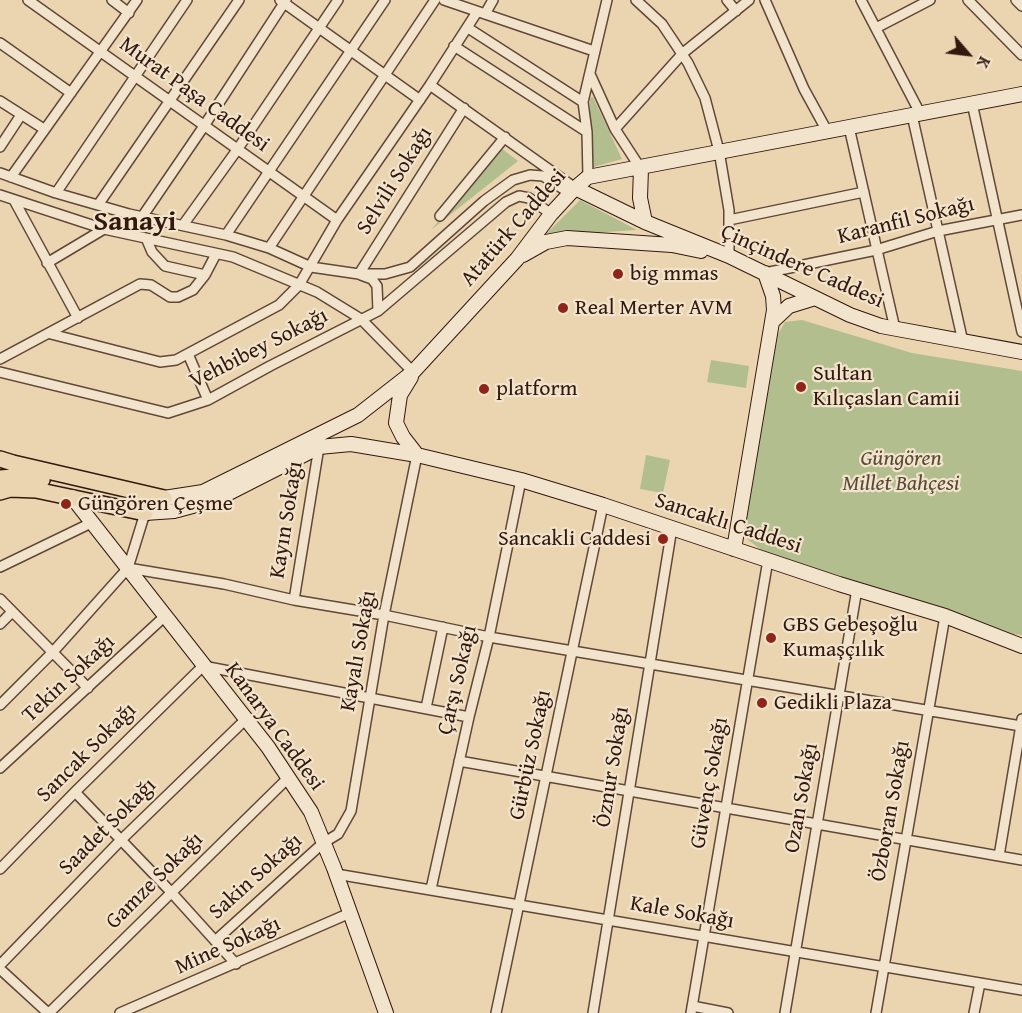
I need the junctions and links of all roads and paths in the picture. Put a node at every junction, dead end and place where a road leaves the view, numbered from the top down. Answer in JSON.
{"nodes":[{"id":1,"x":28,"y":0,"type":"edge"},
{"id":2,"x":112,"y":0,"type":"edge"},
{"id":3,"x":137,"y":0,"type":"edge"},
{"id":4,"x":187,"y":0,"type":"edge"},
{"id":5,"x":239,"y":0,"type":"edge"},
{"id":6,"x":338,"y":0,"type":"edge"},
{"id":7,"x":385,"y":0,"type":"edge"},
{"id":8,"x":435,"y":0,"type":"edge"},
{"id":9,"x":444,"y":0,"type":"edge"},
{"id":10,"x":493,"y":0,"type":"edge"},
{"id":11,"x":608,"y":0,"type":"edge"},
{"id":12,"x":636,"y":0,"type":"edge"},
{"id":13,"x":727,"y":0,"type":"edge"},
{"id":14,"x":748,"y":0,"type":"edge"},
{"id":15,"x":765,"y":0,"type":"edge"},
{"id":16,"x":861,"y":0,"type":"edge"},
{"id":17,"x":930,"y":0,"type":"edge"},
{"id":18,"x":968,"y":0,"type":"edge"},
{"id":19,"x":1016,"y":0,"type":"edge"},
{"id":20,"x":283,"y":1,"type":"edge"},
{"id":21,"x":1022,"y":6,"type":"edge"},
{"id":22,"x":736,"y":11,"type":"junction"},
{"id":23,"x":129,"y":13,"type":"junction"},
{"id":24,"x":481,"y":13,"type":"junction"},
{"id":25,"x":319,"y":27,"type":"junction"},
{"id":26,"x":468,"y":28,"type":"junction"},
{"id":27,"x":876,"y":28,"type":"junction"},
{"id":28,"x":0,"y":43,"type":"edge"},
{"id":29,"x":454,"y":46,"type":"junction"},
{"id":30,"x":351,"y":50,"type":"junction"},
{"id":31,"x":594,"y":51,"type":"junction"},
{"id":32,"x":101,"y":52,"type":"junction"},
{"id":33,"x":682,"y":53,"type":"junction"},
{"id":34,"x":1022,"y":55,"type":"edge"},
{"id":35,"x":590,"y":74,"type":"junction"},
{"id":36,"x":386,"y":75,"type":"junction"},
{"id":37,"x":135,"y":77,"type":"junction"},
{"id":38,"x":430,"y":85,"type":"junction"},
{"id":39,"x":70,"y":93,"type":"junction"},
{"id":40,"x":1022,"y":94,"type":"edge"},
{"id":41,"x":420,"y":100,"type":"junction"},
{"id":42,"x":0,"y":101,"type":"edge"},
{"id":43,"x":169,"y":101,"type":"junction"},
{"id":44,"x":583,"y":102,"type":"junction"},
{"id":45,"x":972,"y":103,"type":"junction"},
{"id":46,"x":464,"y":108,"type":"junction"},
{"id":47,"x":916,"y":114,"type":"junction"},
{"id":48,"x":21,"y":115,"type":"junction"},
{"id":49,"x":204,"y":126,"type":"junction"},
{"id":50,"x":849,"y":127,"type":"junction"},
{"id":51,"x":44,"y":129,"type":"junction"},
{"id":52,"x":615,"y":129,"type":"junction"},
{"id":53,"x":827,"y":131,"type":"junction"},
{"id":54,"x":587,"y":132,"type":"junction"},
{"id":55,"x":506,"y":137,"type":"junction"},
{"id":56,"x":0,"y":147,"type":"edge"},
{"id":57,"x":237,"y":150,"type":"junction"},
{"id":58,"x":719,"y":151,"type":"junction"},
{"id":59,"x":641,"y":169,"type":"junction"},
{"id":60,"x":0,"y":173,"type":"edge"},
{"id":61,"x":269,"y":173,"type":"junction"},
{"id":62,"x":11,"y":177,"type":"junction"},
{"id":63,"x":588,"y":177,"type":"junction"},
{"id":64,"x":573,"y":191,"type":"junction"},
{"id":65,"x":864,"y":192,"type":"junction"},
{"id":66,"x":56,"y":193,"type":"junction"},
{"id":67,"x":0,"y":195,"type":"edge"},
{"id":68,"x":303,"y":197,"type":"junction"},
{"id":69,"x":14,"y":200,"type":"junction"},
{"id":70,"x":98,"y":205,"type":"junction"},
{"id":71,"x":551,"y":214,"type":"junction"},
{"id":72,"x":1022,"y":215,"type":"edge"},
{"id":73,"x":142,"y":216,"type":"junction"},
{"id":74,"x":440,"y":216,"type":"dead end"},
{"id":75,"x":997,"y":218,"type":"junction"},
{"id":76,"x":337,"y":220,"type":"junction"},
{"id":77,"x":729,"y":220,"type":"junction"},
{"id":78,"x":645,"y":222,"type":"junction"},
{"id":79,"x":183,"y":225,"type":"junction"},
{"id":80,"x":104,"y":229,"type":"junction"},
{"id":81,"x":938,"y":231,"type":"junction"},
{"id":82,"x":226,"y":235,"type":"junction"},
{"id":83,"x":146,"y":238,"type":"junction"},
{"id":84,"x":269,"y":248,"type":"junction"},
{"id":85,"x":876,"y":250,"type":"junction"},
{"id":86,"x":216,"y":254,"type":"junction"},
{"id":87,"x":729,"y":256,"type":"junction"},
{"id":88,"x":517,"y":259,"type":"junction"},
{"id":89,"x":47,"y":263,"type":"junction"},
{"id":90,"x":311,"y":267,"type":"junction"},
{"id":91,"x":765,"y":273,"type":"junction"},
{"id":92,"x":359,"y":274,"type":"junction"},
{"id":93,"x":205,"y":275,"type":"junction"},
{"id":94,"x":299,"y":285,"type":"junction"},
{"id":95,"x":815,"y":298,"type":"junction"},
{"id":96,"x":378,"y":310,"type":"junction"},
{"id":97,"x":78,"y":318,"type":"junction"},
{"id":98,"x":361,"y":319,"type":"junction"},
{"id":99,"x":772,"y":322,"type":"junction"},
{"id":100,"x":895,"y":329,"type":"junction"},
{"id":101,"x":1022,"y":332,"type":"edge"},
{"id":102,"x":51,"y":334,"type":"junction"},
{"id":103,"x":963,"y":342,"type":"junction"},
{"id":104,"x":0,"y":346,"type":"edge"},
{"id":105,"x":1022,"y":352,"type":"edge"},
{"id":106,"x":188,"y":354,"type":"junction"},
{"id":107,"x":3,"y":358,"type":"edge"},
{"id":108,"x":0,"y":372,"type":"edge"},
{"id":109,"x":413,"y":372,"type":"junction"},
{"id":110,"x":208,"y":400,"type":"junction"},
{"id":111,"x":319,"y":447,"type":"junction"},
{"id":112,"x":417,"y":455,"type":"junction"},
{"id":113,"x":0,"y":459,"type":"edge"},
{"id":114,"x":0,"y":478,"type":"edge"},
{"id":115,"x":520,"y":480,"type":"junction"},
{"id":116,"x":0,"y":492,"type":"edge"},
{"id":117,"x":72,"y":497,"type":"junction"},
{"id":118,"x":164,"y":498,"type":"junction"},
{"id":119,"x":603,"y":505,"type":"junction"},
{"id":120,"x":145,"y":513,"type":"junction"},
{"id":121,"x":91,"y":523,"type":"junction"},
{"id":122,"x":672,"y":528,"type":"junction"},
{"id":123,"x":734,"y":549,"type":"junction"},
{"id":124,"x":768,"y":560,"type":"junction"},
{"id":125,"x":0,"y":567,"type":"edge"},
{"id":126,"x":128,"y":568,"type":"junction"},
{"id":127,"x":857,"y":589,"type":"junction"},
{"id":128,"x":0,"y":599,"type":"edge"},
{"id":129,"x":294,"y":600,"type":"junction"},
{"id":130,"x":12,"y":612,"type":"junction"},
{"id":131,"x":384,"y":615,"type":"junction"},
{"id":132,"x":945,"y":616,"type":"junction"},
{"id":133,"x":164,"y":617,"type":"junction"},
{"id":134,"x":0,"y":624,"type":"edge"},
{"id":135,"x":443,"y":627,"type":"junction"},
{"id":136,"x":489,"y":637,"type":"junction"},
{"id":137,"x":1022,"y":646,"type":"edge"},
{"id":138,"x":572,"y":651,"type":"junction"},
{"id":139,"x":52,"y":653,"type":"junction"},
{"id":140,"x":650,"y":664,"type":"junction"},
{"id":141,"x":203,"y":666,"type":"junction"},
{"id":142,"x":747,"y":680,"type":"junction"},
{"id":143,"x":88,"y":688,"type":"junction"},
{"id":144,"x":839,"y":695,"type":"junction"},
{"id":145,"x":370,"y":698,"type":"junction"},
{"id":146,"x":0,"y":705,"type":"edge"},
{"id":147,"x":426,"y":708,"type":"junction"},
{"id":148,"x":929,"y":710,"type":"junction"},
{"id":149,"x":469,"y":717,"type":"junction"},
{"id":150,"x":246,"y":719,"type":"junction"},
{"id":151,"x":1021,"y":722,"type":"edge"},
{"id":152,"x":459,"y":761,"type":"junction"},
{"id":153,"x":0,"y":768,"type":"edge"},
{"id":154,"x":546,"y":776,"type":"junction"},
{"id":155,"x":1017,"y":776,"type":"edge"},
{"id":156,"x":288,"y":778,"type":"junction"},
{"id":157,"x":629,"y":791,"type":"junction"},
{"id":158,"x":75,"y":792,"type":"junction"},
{"id":159,"x":726,"y":807,"type":"junction"},
{"id":160,"x":817,"y":823,"type":"junction"},
{"id":161,"x":906,"y":839,"type":"junction"},
{"id":162,"x":120,"y":841,"type":"junction"},
{"id":163,"x":323,"y":843,"type":"junction"},
{"id":164,"x":999,"y":856,"type":"junction"},
{"id":165,"x":1022,"y":860,"type":"edge"},
{"id":166,"x":0,"y":869,"type":"edge"},
{"id":167,"x":336,"y":874,"type":"junction"},
{"id":168,"x":431,"y":889,"type":"junction"},
{"id":169,"x":171,"y":892,"type":"junction"},
{"id":170,"x":519,"y":904,"type":"junction"},
{"id":171,"x":350,"y":913,"type":"junction"},
{"id":172,"x":608,"y":920,"type":"junction"},
{"id":173,"x":704,"y":936,"type":"junction"},
{"id":174,"x":215,"y":940,"type":"junction"},
{"id":175,"x":795,"y":952,"type":"junction"},
{"id":176,"x":236,"y":964,"type":"junction"},
{"id":177,"x":0,"y":967,"type":"edge"},
{"id":178,"x":884,"y":967,"type":"junction"},
{"id":179,"x":980,"y":983,"type":"junction"},
{"id":180,"x":1022,"y":990,"type":"edge"},
{"id":181,"x":691,"y":1009,"type":"edge"},
{"id":182,"x":49,"y":1013,"type":"edge"},
{"id":183,"x":120,"y":1013,"type":"edge"},
{"id":184,"x":386,"y":1013,"type":"edge"},
{"id":185,"x":496,"y":1013,"type":"edge"},
{"id":186,"x":593,"y":1013,"type":"edge"},
{"id":187,"x":728,"y":1013,"type":"edge"},
{"id":188,"x":785,"y":1013,"type":"edge"},
{"id":189,"x":876,"y":1013,"type":"edge"},
{"id":190,"x":974,"y":1013,"type":"edge"}],
"edges":[{"from":1,"to":32,"type":"street","name":"Murat Paşa Caddesi"},
{"from":2,"to":23,"type":"street"},
{"from":3,"to":23,"type":"street"},
{"from":4,"to":37,"type":"street"},
{"from":5,"to":43,"type":"street"},
{"from":6,"to":25,"type":"street"},
{"from":7,"to":30,"type":"street"},
{"from":8,"to":36,"type":"street"},
{"from":9,"to":24,"type":"street"},
{"from":10,"to":24,"type":"street"},
{"from":11,"to":31,"type":"street"},
{"from":12,"to":33,"type":"street"},
{"from":13,"to":22,"type":"street"},
{"from":14,"to":22,"type":"street"},
{"from":15,"to":53,"type":"street"},
{"from":16,"to":27,"type":"street"},
{"from":17,"to":27,"type":"street"},
{"from":18,"to":34,"type":"street"},
{"from":19,"to":21,"type":"street"},
{"from":20,"to":25,"type":"street"},
{"from":20,"to":49,"type":"street"},
{"from":22,"to":33,"type":"street"},
{"from":23,"to":32,"type":"street"},
{"from":24,"to":26,"type":"street"},
{"from":24,"to":31,"type":"street"},
{"from":25,"to":30,"type":"street"},
{"from":25,"to":57,"type":"street"},
{"from":26,"to":29,"type":"street"},
{"from":26,"to":44,"type":"street"},
{"from":27,"to":47,"type":"street"},
{"from":28,"to":39,"type":"street"},
{"from":29,"to":38,"type":"street"},
{"from":29,"to":54,"type":"street"},
{"from":30,"to":36,"type":"street"},
{"from":30,"to":61,"type":"street"},
{"from":31,"to":35,"type":"street"},
{"from":32,"to":37,"type":"street","name":"Murat Paşa Caddesi"},
{"from":32,"to":39,"type":"street"},
{"from":33,"to":52,"type":"street"},
{"from":33,"to":58,"type":"street"},
{"from":35,"to":44,"type":"street"},
{"from":35,"to":52,"type":"street"},
{"from":36,"to":41,"type":"street"},
{"from":36,"to":68,"type":"street"},
{"from":37,"to":43,"type":"street","name":"Murat Paşa Caddesi"},
{"from":37,"to":66,"type":"street"},
{"from":38,"to":41,"type":"street"},
{"from":38,"to":46,"type":"street"},
{"from":39,"to":51,"type":"street"},
{"from":40,"to":45,"type":"main road","name":"Atatürk Caddesi"},
{"from":41,"to":76,"type":"street"},
{"from":42,"to":48,"type":"street"},
{"from":43,"to":49,"type":"street","name":"Murat Paşa Caddesi"},
{"from":43,"to":70,"type":"street"},
{"from":44,"to":54,"type":"street"},
{"from":45,"to":47,"type":"main road","name":"Atatürk Caddesi"},
{"from":45,"to":75,"type":"street"},
{"from":46,"to":55,"type":"street"},
{"from":46,"to":92,"type":"street","name":"Selvili Sokağı"},
{"from":47,"to":50,"type":"main road","name":"Atatürk Caddesi"},
{"from":47,"to":81,"type":"street"},
{"from":48,"to":51,"type":"street"},
{"from":48,"to":56,"type":"street"},
{"from":49,"to":57,"type":"street","name":"Murat Paşa Caddesi"},
{"from":49,"to":73,"type":"street"},
{"from":50,"to":53,"type":"main road","name":"Atatürk Caddesi"},
{"from":50,"to":65,"type":"street"},
{"from":51,"to":62,"type":"street"},
{"from":52,"to":59,"type":"street"},
{"from":53,"to":58,"type":"main road","name":"Atatürk Caddesi"},
{"from":54,"to":63,"type":"street"},
{"from":55,"to":64,"type":"street"},
{"from":55,"to":74,"type":"street"},
{"from":57,"to":61,"type":"street","name":"Murat Paşa Caddesi"},
{"from":57,"to":79,"type":"street"},
{"from":58,"to":59,"type":"main road","name":"Atatürk Caddesi"},
{"from":58,"to":77,"type":"street"},
{"from":59,"to":63,"type":"main road","name":"Atatürk Caddesi"},
{"from":59,"to":78,"type":"main road"},
{"from":60,"to":62,"type":"street"},
{"from":61,"to":68,"type":"street","name":"Murat Paşa Caddesi"},
{"from":61,"to":82,"type":"street"},
{"from":62,"to":66,"type":"street"},
{"from":63,"to":64,"type":"main road","name":"Atatürk Caddesi"},
{"from":64,"to":71,"type":"main road","name":"Atatürk Caddesi"},
{"from":64,"to":78,"type":"main road","name":"Çinçindere Caddesi"},
{"from":64,"to":92,"type":"street"},
{"from":65,"to":77,"type":"street"},
{"from":65,"to":85,"type":"street"},
{"from":66,"to":70,"type":"street"},
{"from":67,"to":69,"type":"street"},
{"from":68,"to":76,"type":"street","name":"Murat Paşa Caddesi"},
{"from":68,"to":84,"type":"street"},
{"from":69,"to":80,"type":"street"},
{"from":69,"to":89,"type":"street"},
{"from":70,"to":73,"type":"street"},
{"from":71,"to":88,"type":"main road","name":"Atatürk Caddesi"},
{"from":71,"to":96,"type":"street","name":"Vehbibey Sokağı"},
{"from":72,"to":75,"type":"street","name":"Karanfil Sokağı"},
{"from":73,"to":79,"type":"street"},
{"from":75,"to":81,"type":"street","name":"Karanfil Sokağı"},
{"from":75,"to":101,"type":"street"},
{"from":76,"to":90,"type":"street"},
{"from":77,"to":87,"type":"street"},
{"from":78,"to":87,"type":"main road","name":"Çinçindere Caddesi"},
{"from":79,"to":82,"type":"street"},
{"from":80,"to":83,"type":"street"},
{"from":80,"to":89,"type":"street"},
{"from":81,"to":85,"type":"street","name":"Karanfil Sokağı"},
{"from":81,"to":103,"type":"street"},
{"from":82,"to":84,"type":"street"},
{"from":83,"to":86,"type":"street"},
{"from":83,"to":93,"type":"street"},
{"from":84,"to":90,"type":"street"},
{"from":85,"to":91,"type":"street","name":"Karanfil Sokağı"},
{"from":85,"to":100,"type":"street"},
{"from":86,"to":93,"type":"street"},
{"from":86,"to":94,"type":"street"},
{"from":87,"to":88,"type":"main road"},
{"from":87,"to":91,"type":"main road","name":"Çinçindere Caddesi"},
{"from":88,"to":109,"type":"main road","name":"Atatürk Caddesi"},
{"from":89,"to":97,"type":"street"},
{"from":90,"to":92,"type":"street"},
{"from":90,"to":94,"type":"street"},
{"from":91,"to":95,"type":"main road","name":"Çinçindere Caddesi"},
{"from":91,"to":99,"type":"main road"},
{"from":92,"to":96,"type":"street"},
{"from":93,"to":97,"type":"street"},
{"from":94,"to":98,"type":"street"},
{"from":94,"to":106,"type":"street"},
{"from":95,"to":99,"type":"main road"},
{"from":95,"to":100,"type":"main road","name":"Çinçindere Caddesi"},
{"from":96,"to":98,"type":"street","name":"Vehbibey Sokağı"},
{"from":97,"to":102,"type":"street"},
{"from":98,"to":109,"type":"street"},
{"from":98,"to":110,"type":"street","name":"Vehbibey Sokağı"},
{"from":99,"to":123,"type":"main road"},
{"from":100,"to":103,"type":"main road","name":"Çinçindere Caddesi"},
{"from":102,"to":106,"type":"street"},
{"from":102,"to":107,"type":"street"},
{"from":103,"to":105,"type":"main road","name":"Çinçindere Caddesi"},
{"from":104,"to":107,"type":"street"},
{"from":106,"to":110,"type":"street"},
{"from":108,"to":110,"type":"street","name":"Vehbibey Sokağı"},
{"from":109,"to":112,"type":"main road"},
{"from":109,"to":118,"type":"main road","name":"Atatürk Caddesi"},
{"from":111,"to":112,"type":"main road","name":"Sancaklı Caddesi"},
{"from":111,"to":120,"type":"main road"},
{"from":111,"to":129,"type":"street","name":"Kayın Sokağı"},
{"from":112,"to":115,"type":"main road","name":"Sancaklı Caddesi"},
{"from":112,"to":131,"type":"street","name":"Kayalı Sokağı"},
{"from":113,"to":118,"type":"main road"},
{"from":114,"to":118,"type":"main road"},
{"from":115,"to":119,"type":"main road","name":"Sancaklı Caddesi"},
{"from":115,"to":136,"type":"street","name":"Çarşı Sokağı"},
{"from":116,"to":117,"type":"main road"},
{"from":117,"to":120,"type":"main road"},
{"from":117,"to":121,"type":"main road","name":"Kanarya Caddesi"},
{"from":119,"to":122,"type":"main road","name":"Sancaklı Caddesi"},
{"from":119,"to":138,"type":"street","name":"Gürbüz Sokağı"},
{"from":120,"to":126,"type":"street"},
{"from":121,"to":125,"type":"street"},
{"from":121,"to":126,"type":"main road","name":"Kanarya Caddesi"},
{"from":122,"to":123,"type":"main road","name":"Sancaklı Caddesi"},
{"from":122,"to":140,"type":"street","name":"Öznur Sokağı"},
{"from":123,"to":124,"type":"main road","name":"Sancaklı Caddesi"},
{"from":124,"to":127,"type":"main road","name":"Sancaklı Caddesi"},
{"from":124,"to":142,"type":"street","name":"Güvenç Sokağı"},
{"from":126,"to":129,"type":"street"},
{"from":126,"to":133,"type":"main road","name":"Kanarya Caddesi"},
{"from":126,"to":139,"type":"street"},
{"from":127,"to":132,"type":"main road","name":"Sancaklı Caddesi"},
{"from":127,"to":144,"type":"street","name":"Ozan Sokağı"},
{"from":128,"to":130,"type":"street"},
{"from":129,"to":131,"type":"street"},
{"from":130,"to":134,"type":"street"},
{"from":130,"to":139,"type":"street"},
{"from":131,"to":135,"type":"street"},
{"from":131,"to":145,"type":"street","name":"Kayalı Sokağı"},
{"from":132,"to":137,"type":"main road","name":"Sancaklı Caddesi"},
{"from":132,"to":148,"type":"street","name":"Özboran Sokağı"},
{"from":133,"to":141,"type":"main road","name":"Kanarya Caddesi"},
{"from":133,"to":143,"type":"street","name":"Tekin Sokağı"},
{"from":135,"to":136,"type":"street"},
{"from":135,"to":147,"type":"street"},
{"from":136,"to":138,"type":"street"},
{"from":136,"to":149,"type":"street","name":"Çarşı Sokağı"},
{"from":138,"to":140,"type":"street"},
{"from":138,"to":154,"type":"street","name":"Gürbüz Sokağı"},
{"from":139,"to":143,"type":"street"},
{"from":139,"to":146,"type":"street"},
{"from":140,"to":142,"type":"street"},
{"from":140,"to":157,"type":"street","name":"Öznur Sokağı"},
{"from":141,"to":145,"type":"street"},
{"from":141,"to":150,"type":"main road","name":"Kanarya Caddesi"},
{"from":141,"to":158,"type":"street","name":"Sancak Sokağı"},
{"from":142,"to":144,"type":"street"},
{"from":142,"to":159,"type":"street","name":"Güvenç Sokağı"},
{"from":143,"to":153,"type":"street","name":"Tekin Sokağı"},
{"from":144,"to":148,"type":"street"},
{"from":144,"to":160,"type":"street","name":"Ozan Sokağı"},
{"from":145,"to":147,"type":"street"},
{"from":145,"to":163,"type":"street","name":"Kayalı Sokağı"},
{"from":147,"to":149,"type":"street"},
{"from":148,"to":151,"type":"street"},
{"from":148,"to":161,"type":"street","name":"Özboran Sokağı"},
{"from":149,"to":152,"type":"street","name":"Çarşı Sokağı"},
{"from":150,"to":156,"type":"main road","name":"Kanarya Caddesi"},
{"from":150,"to":162,"type":"street","name":"Saadet Sokağı"},
{"from":151,"to":155,"type":"street"},
{"from":152,"to":154,"type":"street"},
{"from":152,"to":168,"type":"street","name":"Çarşı Sokağı"},
{"from":154,"to":157,"type":"street"},
{"from":154,"to":170,"type":"street","name":"Gürbüz Sokağı"},
{"from":155,"to":164,"type":"street"},
{"from":156,"to":163,"type":"main road","name":"Kanarya Caddesi"},
{"from":156,"to":169,"type":"street","name":"Gamze Sokağı"},
{"from":157,"to":159,"type":"street"},
{"from":157,"to":172,"type":"street","name":"Öznur Sokağı"},
{"from":158,"to":162,"type":"street"},
{"from":158,"to":166,"type":"street","name":"Sancak Sokağı"},
{"from":159,"to":160,"type":"street"},
{"from":159,"to":173,"type":"street","name":"Güvenç Sokağı"},
{"from":160,"to":161,"type":"street"},
{"from":160,"to":175,"type":"street","name":"Ozan Sokağı"},
{"from":161,"to":164,"type":"street"},
{"from":161,"to":178,"type":"street","name":"Özboran Sokağı"},
{"from":162,"to":169,"type":"street"},
{"from":162,"to":177,"type":"street","name":"Saadet Sokağı"},
{"from":163,"to":167,"type":"main road","name":"Kanarya Caddesi"},
{"from":163,"to":174,"type":"street","name":"Sakin Sokağı"},
{"from":164,"to":165,"type":"street"},
{"from":167,"to":168,"type":"street","name":"Kale Sokağı"},
{"from":167,"to":171,"type":"main road","name":"Kanarya Caddesi"},
{"from":168,"to":170,"type":"street","name":"Kale Sokağı"},
{"from":169,"to":174,"type":"street"},
{"from":169,"to":182,"type":"street","name":"Gamze Sokağı"},
{"from":170,"to":172,"type":"street","name":"Kale Sokağı"},
{"from":170,"to":185,"type":"street","name":"Gürbüz Sokağı"},
{"from":171,"to":176,"type":"street","name":"Mine Sokağı"},
{"from":171,"to":184,"type":"main road","name":"Kanarya Caddesi"},
{"from":172,"to":173,"type":"street","name":"Kale Sokağı"},
{"from":172,"to":186,"type":"street","name":"Öznur Sokağı"},
{"from":173,"to":175,"type":"street","name":"Kale Sokağı"},
{"from":173,"to":181,"type":"street","name":"Güvenç Sokağı"},
{"from":174,"to":176,"type":"street"},
{"from":175,"to":178,"type":"street","name":"Kale Sokağı"},
{"from":175,"to":188,"type":"street","name":"Ozan Sokağı"},
{"from":176,"to":183,"type":"street","name":"Mine Sokağı"},
{"from":177,"to":182,"type":"street"},
{"from":178,"to":179,"type":"street","name":"Kale Sokağı"},
{"from":178,"to":189,"type":"street","name":"Özboran Sokağı"},
{"from":179,"to":180,"type":"street","name":"Kale Sokağı"},
{"from":179,"to":190,"type":"street"},
{"from":181,"to":187,"type":"street"}]}
